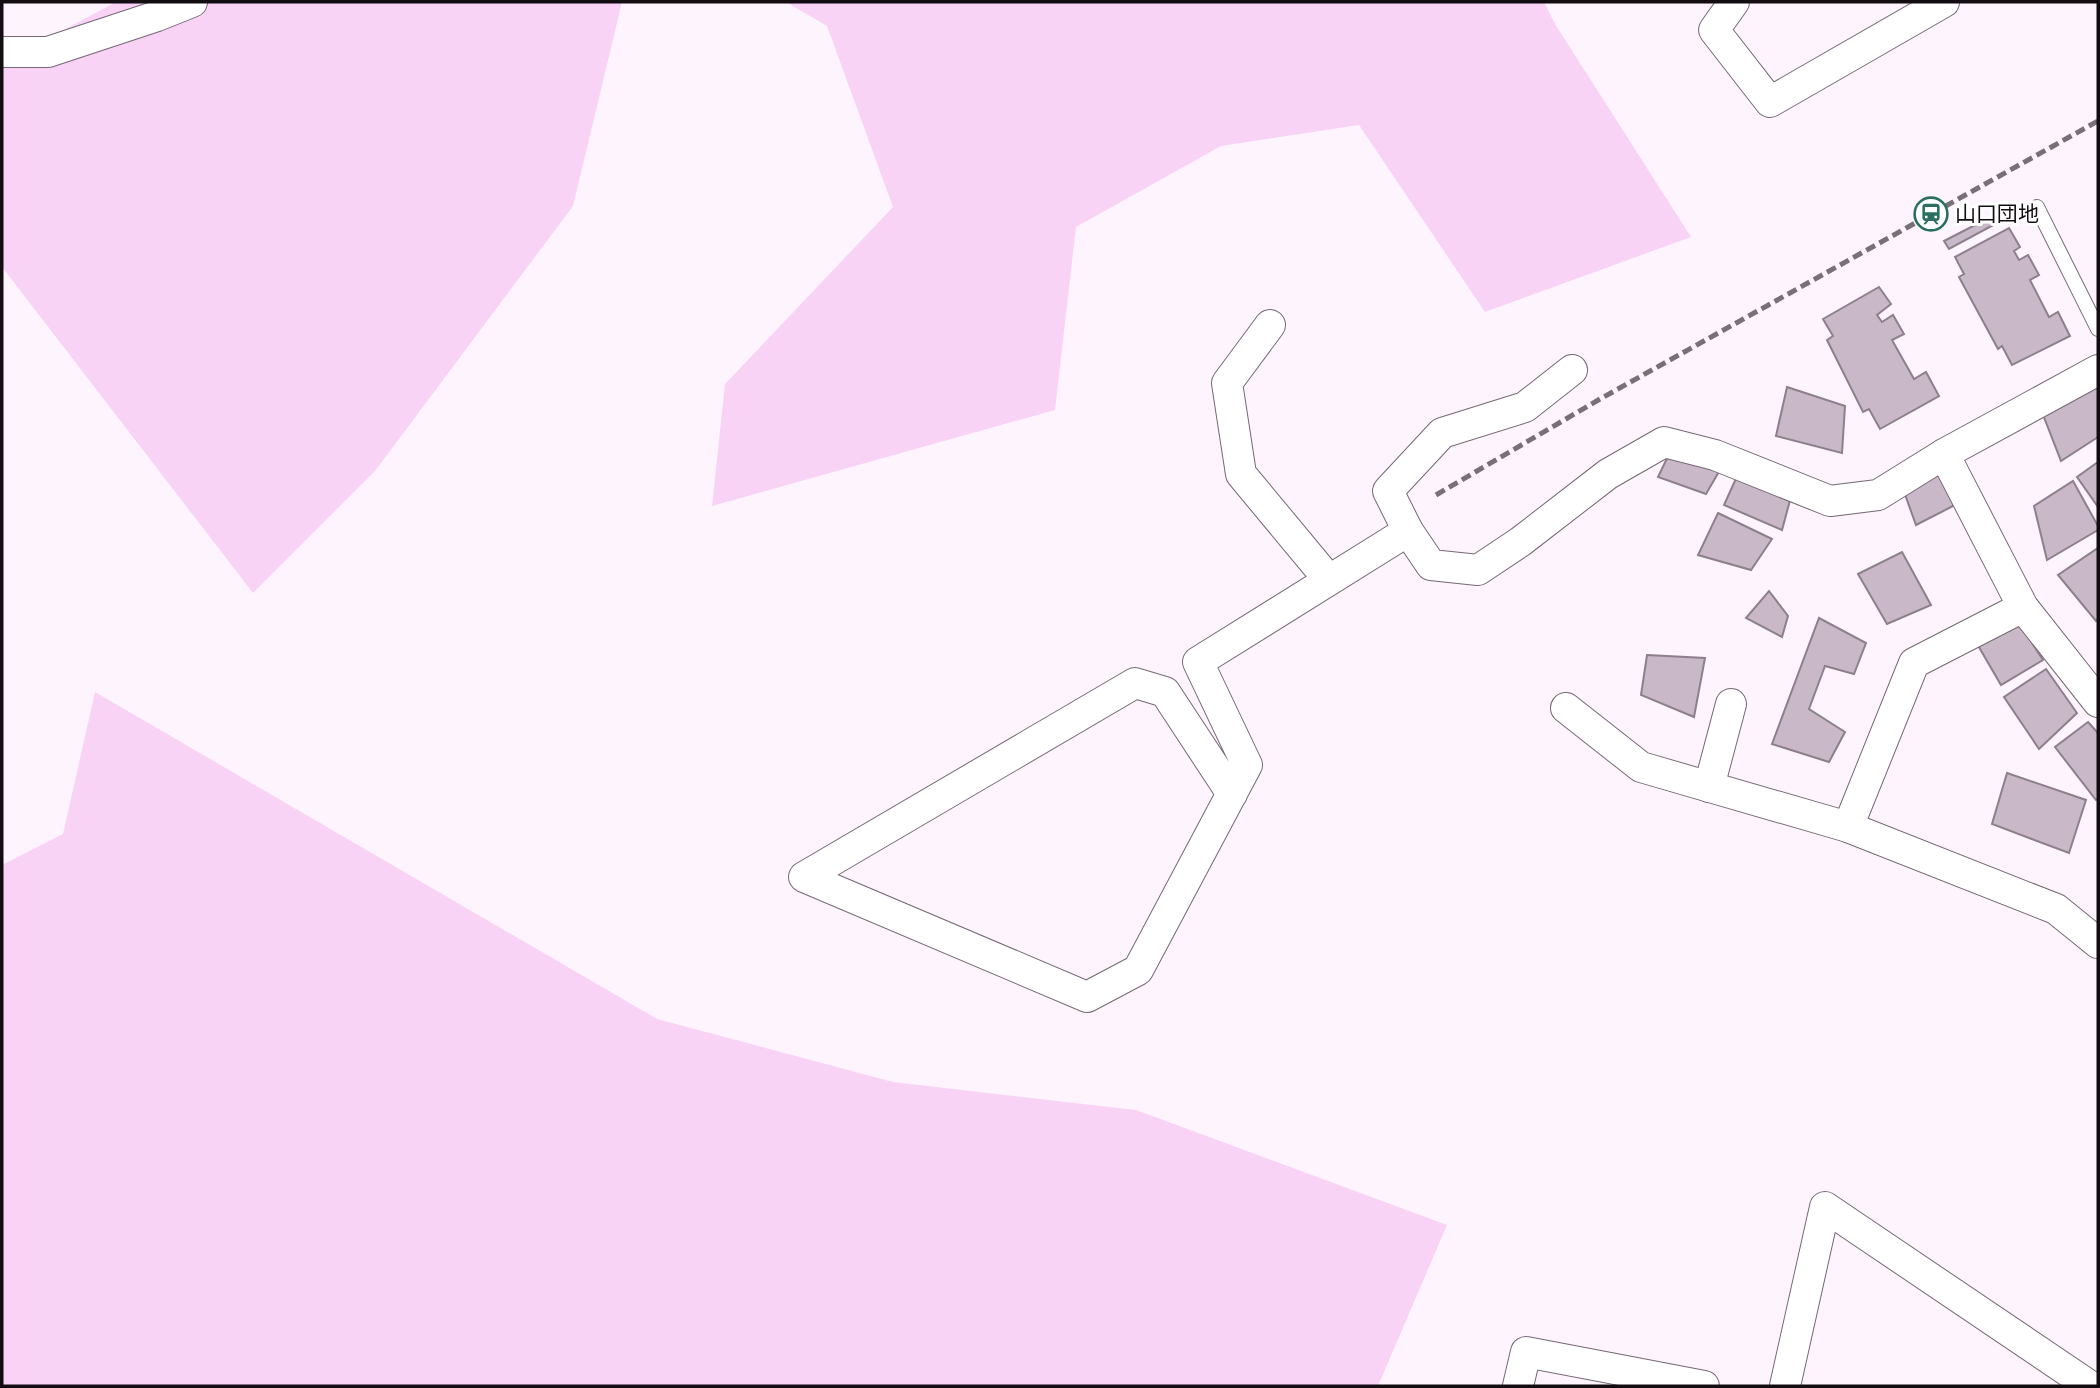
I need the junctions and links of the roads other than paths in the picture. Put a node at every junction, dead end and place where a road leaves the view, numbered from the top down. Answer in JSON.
{"nodes":[{"id":1,"x":192,"y":2,"type":"edge"},
{"id":2,"x":1734,"y":2,"type":"edge"},
{"id":3,"x":1944,"y":2,"type":"edge"},
{"id":4,"x":2,"y":52,"type":"edge"},
{"id":5,"x":2036,"y":207,"type":"dead end"},
{"id":6,"x":1270,"y":325,"type":"dead end"},
{"id":7,"x":2098,"y":329,"type":"edge"},
{"id":8,"x":1572,"y":370,"type":"dead end"},
{"id":9,"x":2098,"y":370,"type":"edge"},
{"id":10,"x":1944,"y":454,"type":"junction"},
{"id":11,"x":1408,"y":531,"type":"junction"},
{"id":12,"x":1329,"y":580,"type":"junction"},
{"id":13,"x":2023,"y":607,"type":"junction"},
{"id":14,"x":2098,"y":702,"type":"edge"},
{"id":15,"x":1731,"y":704,"type":"dead end"},
{"id":16,"x":1566,"y":708,"type":"dead end"},
{"id":17,"x":1709,"y":787,"type":"junction"},
{"id":18,"x":1231,"y":794,"type":"junction"},
{"id":19,"x":1848,"y":827,"type":"junction"},
{"id":20,"x":2098,"y":943,"type":"edge"},
{"id":21,"x":2060,"y":1376,"type":"edge"},
{"id":22,"x":1518,"y":1386,"type":"edge"},
{"id":23,"x":1704,"y":1386,"type":"edge"},
{"id":24,"x":1786,"y":1386,"type":"edge"},
{"id":25,"x":2090,"y":1386,"type":"edge"}],
"edges":[{"from":1,"to":4,"type":"street"},
{"from":2,"to":3,"type":"street"},
{"from":5,"to":7,"type":"lane"},
{"from":6,"to":12,"type":"street"},
{"from":8,"to":11,"type":"street"},
{"from":9,"to":10,"type":"street"},
{"from":10,"to":11,"type":"street"},
{"from":10,"to":13,"type":"street"},
{"from":11,"to":12,"type":"street"},
{"from":12,"to":18,"type":"street"},
{"from":13,"to":14,"type":"street"},
{"from":13,"to":19,"type":"street"},
{"from":15,"to":17,"type":"street"},
{"from":16,"to":17,"type":"street"},
{"from":17,"to":19,"type":"street"},
{"from":18,"to":18,"type":"street"},
{"from":19,"to":20,"type":"street"},
{"from":21,"to":24,"type":"street"},
{"from":21,"to":25,"type":"street"},
{"from":22,"to":23,"type":"street"}]}
